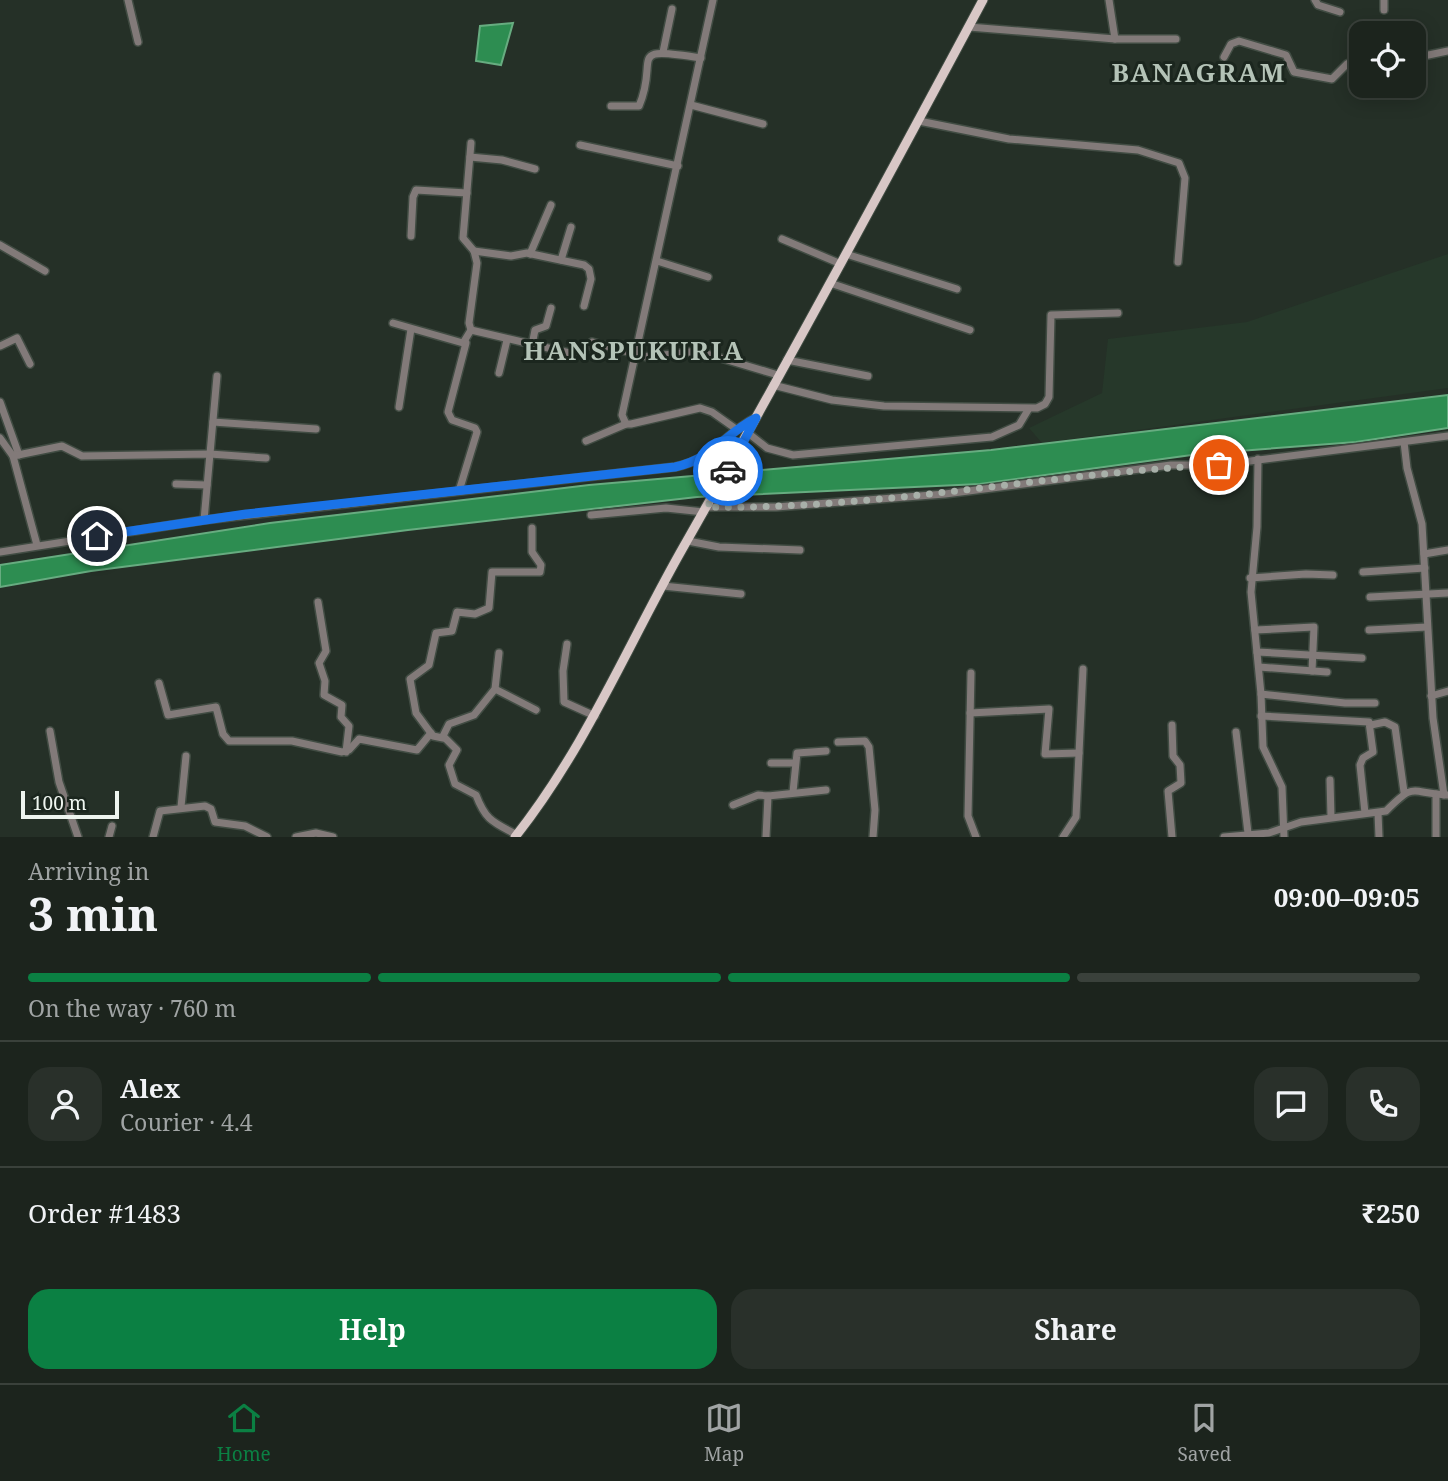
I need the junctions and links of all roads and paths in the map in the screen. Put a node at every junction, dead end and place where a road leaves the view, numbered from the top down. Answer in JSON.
{"nodes":[{"id":1,"x":128,"y":0,"type":"edge"},
{"id":2,"x":713,"y":0,"type":"edge"},
{"id":3,"x":984,"y":0,"type":"edge"},
{"id":4,"x":1109,"y":0,"type":"edge"},
{"id":5,"x":1315,"y":0,"type":"edge"},
{"id":6,"x":1384,"y":0,"type":"edge"},
{"id":7,"x":672,"y":9,"type":"dead end"},
{"id":8,"x":1384,"y":10,"type":"dead end"},
{"id":9,"x":1340,"y":12,"type":"dead end"},
{"id":10,"x":969,"y":27,"type":"junction"},
{"id":11,"x":1115,"y":39,"type":"junction"},
{"id":12,"x":1176,"y":39,"type":"dead end"},
{"id":13,"x":138,"y":42,"type":"dead end"},
{"id":14,"x":1448,"y":51,"type":"edge"},
{"id":15,"x":663,"y":52,"type":"junction"},
{"id":16,"x":1426,"y":56,"type":"edge"},
{"id":17,"x":1223,"y":57,"type":"dead end"},
{"id":18,"x":701,"y":58,"type":"junction"},
{"id":19,"x":1349,"y":63,"type":"edge"},
{"id":20,"x":691,"y":105,"type":"junction"},
{"id":21,"x":611,"y":106,"type":"dead end"},
{"id":22,"x":919,"y":121,"type":"junction"},
{"id":23,"x":763,"y":124,"type":"dead end"},
{"id":24,"x":471,"y":143,"type":"dead end"},
{"id":25,"x":580,"y":145,"type":"dead end"},
{"id":26,"x":470,"y":157,"type":"junction"},
{"id":27,"x":678,"y":166,"type":"junction"},
{"id":28,"x":535,"y":169,"type":"dead end"},
{"id":29,"x":467,"y":193,"type":"junction"},
{"id":30,"x":551,"y":205,"type":"dead end"},
{"id":31,"x":571,"y":227,"type":"dead end"},
{"id":32,"x":411,"y":236,"type":"dead end"},
{"id":33,"x":782,"y":239,"type":"dead end"},
{"id":34,"x":0,"y":245,"type":"edge"},
{"id":35,"x":474,"y":251,"type":"junction"},
{"id":36,"x":530,"y":254,"type":"junction"},
{"id":37,"x":846,"y":254,"type":"junction"},
{"id":38,"x":561,"y":260,"type":"junction"},
{"id":39,"x":657,"y":261,"type":"junction"},
{"id":40,"x":1178,"y":262,"type":"dead end"},
{"id":41,"x":841,"y":264,"type":"junction"},
{"id":42,"x":45,"y":271,"type":"dead end"},
{"id":43,"x":708,"y":277,"type":"dead end"},
{"id":44,"x":830,"y":283,"type":"junction"},
{"id":45,"x":957,"y":289,"type":"dead end"},
{"id":46,"x":584,"y":306,"type":"dead end"},
{"id":47,"x":551,"y":308,"type":"dead end"},
{"id":48,"x":1118,"y":313,"type":"dead end"},
{"id":49,"x":393,"y":323,"type":"dead end"},
{"id":50,"x":411,"y":329,"type":"junction"},
{"id":51,"x":471,"y":330,"type":"junction"},
{"id":52,"x":970,"y":330,"type":"dead end"},
{"id":53,"x":507,"y":340,"type":"junction"},
{"id":54,"x":466,"y":343,"type":"junction"},
{"id":55,"x":532,"y":345,"type":"junction"},
{"id":56,"x":0,"y":346,"type":"edge"},
{"id":57,"x":635,"y":355,"type":"junction"},
{"id":58,"x":787,"y":360,"type":"junction"},
{"id":59,"x":30,"y":364,"type":"dead end"},
{"id":60,"x":499,"y":373,"type":"dead end"},
{"id":61,"x":778,"y":375,"type":"junction"},
{"id":62,"x":217,"y":376,"type":"dead end"},
{"id":63,"x":868,"y":376,"type":"dead end"},
{"id":64,"x":773,"y":385,"type":"junction"},
{"id":65,"x":0,"y":402,"type":"edge"},
{"id":66,"x":399,"y":407,"type":"dead end"},
{"id":67,"x":1028,"y":410,"type":"junction"},
{"id":68,"x":756,"y":418,"type":"junction"},
{"id":69,"x":213,"y":422,"type":"junction"},
{"id":70,"x":626,"y":424,"type":"junction"},
{"id":71,"x":316,"y":429,"type":"dead end"},
{"id":72,"x":736,"y":429,"type":"junction"},
{"id":73,"x":748,"y":433,"type":"junction"},
{"id":74,"x":1448,"y":436,"type":"edge"},
{"id":75,"x":0,"y":438,"type":"edge"},
{"id":76,"x":586,"y":441,"type":"dead end"},
{"id":77,"x":1404,"y":442,"type":"junction"},
{"id":78,"x":210,"y":454,"type":"junction"},
{"id":79,"x":16,"y":455,"type":"junction"},
{"id":80,"x":266,"y":458,"type":"dead end"},
{"id":81,"x":1258,"y":459,"type":"junction"},
{"id":82,"x":176,"y":484,"type":"dead end"},
{"id":83,"x":207,"y":485,"type":"junction"},
{"id":84,"x":459,"y":491,"type":"junction"},
{"id":85,"x":707,"y":507,"type":"junction"},
{"id":86,"x":591,"y":515,"type":"dead end"},
{"id":87,"x":204,"y":520,"type":"junction"},
{"id":88,"x":532,"y":528,"type":"dead end"},
{"id":89,"x":688,"y":541,"type":"junction"},
{"id":90,"x":37,"y":545,"type":"junction"},
{"id":91,"x":1448,"y":550,"type":"edge"},
{"id":92,"x":0,"y":551,"type":"edge"},
{"id":93,"x":800,"y":551,"type":"dead end"},
{"id":94,"x":1424,"y":554,"type":"junction"},
{"id":95,"x":1425,"y":568,"type":"junction"},
{"id":96,"x":1363,"y":572,"type":"dead end"},
{"id":97,"x":1334,"y":575,"type":"dead end"},
{"id":98,"x":1251,"y":578,"type":"junction"},
{"id":99,"x":663,"y":586,"type":"junction"},
{"id":100,"x":1448,"y":593,"type":"edge"},
{"id":101,"x":741,"y":594,"type":"dead end"},
{"id":102,"x":1425,"y":594,"type":"junction"},
{"id":103,"x":1370,"y":597,"type":"dead end"},
{"id":104,"x":317,"y":602,"type":"dead end"},
{"id":105,"x":1427,"y":627,"type":"junction"},
{"id":106,"x":1370,"y":630,"type":"dead end"},
{"id":107,"x":1255,"y":631,"type":"junction"},
{"id":108,"x":567,"y":644,"type":"dead end"},
{"id":109,"x":1258,"y":652,"type":"junction"},
{"id":110,"x":499,"y":653,"type":"dead end"},
{"id":111,"x":1314,"y":655,"type":"junction"},
{"id":112,"x":1362,"y":658,"type":"dead end"},
{"id":113,"x":1259,"y":667,"type":"junction"},
{"id":114,"x":1083,"y":669,"type":"dead end"},
{"id":115,"x":1312,"y":671,"type":"junction"},
{"id":116,"x":1327,"y":672,"type":"dead end"},
{"id":117,"x":971,"y":673,"type":"dead end"},
{"id":118,"x":159,"y":683,"type":"dead end"},
{"id":119,"x":495,"y":689,"type":"junction"},
{"id":120,"x":1448,"y":691,"type":"edge"},
{"id":121,"x":1261,"y":694,"type":"junction"},
{"id":122,"x":1431,"y":696,"type":"junction"},
{"id":123,"x":1375,"y":703,"type":"dead end"},
{"id":124,"x":536,"y":710,"type":"dead end"},
{"id":125,"x":970,"y":713,"type":"junction"},
{"id":126,"x":595,"y":716,"type":"junction"},
{"id":127,"x":1261,"y":716,"type":"junction"},
{"id":128,"x":1172,"y":724,"type":"dead end"},
{"id":129,"x":1371,"y":726,"type":"junction"},
{"id":130,"x":50,"y":731,"type":"dead end"},
{"id":131,"x":1236,"y":732,"type":"dead end"},
{"id":132,"x":431,"y":733,"type":"junction"},
{"id":133,"x":443,"y":738,"type":"junction"},
{"id":134,"x":838,"y":742,"type":"dead end"},
{"id":135,"x":826,"y":751,"type":"dead end"},
{"id":136,"x":346,"y":752,"type":"junction"},
{"id":137,"x":1079,"y":753,"type":"junction"},
{"id":138,"x":186,"y":756,"type":"dead end"},
{"id":139,"x":771,"y":763,"type":"dead end"},
{"id":140,"x":795,"y":763,"type":"junction"},
{"id":141,"x":1330,"y":780,"type":"dead end"},
{"id":142,"x":826,"y":789,"type":"dead end"},
{"id":143,"x":793,"y":792,"type":"junction"},
{"id":144,"x":1404,"y":792,"type":"junction"},
{"id":145,"x":1443,"y":795,"type":"edge"},
{"id":146,"x":768,"y":796,"type":"junction"},
{"id":147,"x":733,"y":805,"type":"dead end"},
{"id":148,"x":181,"y":807,"type":"junction"},
{"id":149,"x":1364,"y":813,"type":"junction"},
{"id":150,"x":1378,"y":813,"type":"junction"},
{"id":151,"x":1331,"y":817,"type":"junction"},
{"id":152,"x":112,"y":826,"type":"dead end"},
{"id":153,"x":1248,"y":833,"type":"junction"},
{"id":154,"x":1284,"y":833,"type":"edge"},
{"id":155,"x":516,"y":836,"type":"edge"},
{"id":156,"x":78,"y":837,"type":"edge"},
{"id":157,"x":109,"y":837,"type":"edge"},
{"id":158,"x":153,"y":837,"type":"edge"},
{"id":159,"x":267,"y":837,"type":"edge"},
{"id":160,"x":296,"y":837,"type":"edge"},
{"id":161,"x":333,"y":837,"type":"edge"},
{"id":162,"x":766,"y":837,"type":"edge"},
{"id":163,"x":873,"y":837,"type":"edge"},
{"id":164,"x":976,"y":837,"type":"edge"},
{"id":165,"x":1063,"y":837,"type":"edge"},
{"id":166,"x":1172,"y":837,"type":"edge"},
{"id":167,"x":1224,"y":837,"type":"edge"},
{"id":168,"x":1379,"y":837,"type":"edge"},
{"id":169,"x":1436,"y":837,"type":"edge"}],
"edges":[{"from":1,"to":13,"type":"street"},
{"from":2,"to":18,"type":"street"},
{"from":3,"to":10,"type":"main road"},
{"from":4,"to":11,"type":"street"},
{"from":5,"to":9,"type":"street"},
{"from":6,"to":8,"type":"street"},
{"from":7,"to":15,"type":"street"},
{"from":10,"to":11,"type":"street"},
{"from":10,"to":22,"type":"main road"},
{"from":11,"to":12,"type":"street"},
{"from":14,"to":16,"type":"street"},
{"from":15,"to":18,"type":"street"},
{"from":15,"to":21,"type":"street"},
{"from":17,"to":19,"type":"street"},
{"from":18,"to":20,"type":"street"},
{"from":20,"to":23,"type":"street"},
{"from":20,"to":27,"type":"street"},
{"from":22,"to":37,"type":"main road"},
{"from":22,"to":40,"type":"street"},
{"from":24,"to":26,"type":"street"},
{"from":25,"to":27,"type":"street"},
{"from":26,"to":28,"type":"street"},
{"from":26,"to":29,"type":"street"},
{"from":27,"to":39,"type":"street"},
{"from":29,"to":32,"type":"street"},
{"from":29,"to":35,"type":"street"},
{"from":30,"to":36,"type":"street"},
{"from":31,"to":38,"type":"street"},
{"from":33,"to":41,"type":"street"},
{"from":34,"to":42,"type":"street"},
{"from":35,"to":36,"type":"street"},
{"from":35,"to":51,"type":"street"},
{"from":36,"to":38,"type":"street"},
{"from":37,"to":41,"type":"main road"},
{"from":37,"to":45,"type":"street"},
{"from":38,"to":46,"type":"street"},
{"from":39,"to":43,"type":"street"},
{"from":39,"to":57,"type":"street"},
{"from":41,"to":44,"type":"main road"},
{"from":44,"to":52,"type":"street"},
{"from":44,"to":58,"type":"main road"},
{"from":47,"to":55,"type":"street"},
{"from":48,"to":67,"type":"street"},
{"from":49,"to":50,"type":"street"},
{"from":50,"to":54,"type":"street"},
{"from":50,"to":66,"type":"street"},
{"from":51,"to":53,"type":"street"},
{"from":51,"to":54,"type":"street"},
{"from":53,"to":55,"type":"street"},
{"from":53,"to":60,"type":"street"},
{"from":54,"to":84,"type":"street"},
{"from":55,"to":57,"type":"street"},
{"from":56,"to":59,"type":"street"},
{"from":57,"to":61,"type":"street"},
{"from":57,"to":70,"type":"street"},
{"from":58,"to":61,"type":"main road"},
{"from":58,"to":63,"type":"street"},
{"from":61,"to":64,"type":"main road"},
{"from":62,"to":69,"type":"street"},
{"from":64,"to":67,"type":"street"},
{"from":64,"to":68,"type":"main road"},
{"from":65,"to":79,"type":"street"},
{"from":67,"to":73,"type":"street"},
{"from":68,"to":72,"type":"street"},
{"from":68,"to":73,"type":"main road"},
{"from":69,"to":71,"type":"street"},
{"from":69,"to":78,"type":"street"},
{"from":70,"to":72,"type":"street"},
{"from":70,"to":76,"type":"street"},
{"from":72,"to":84,"type":"street"},
{"from":73,"to":85,"type":"main road"},
{"from":74,"to":77,"type":"street"},
{"from":75,"to":79,"type":"street"},
{"from":77,"to":81,"type":"street"},
{"from":77,"to":94,"type":"street"},
{"from":78,"to":79,"type":"street"},
{"from":78,"to":80,"type":"street"},
{"from":78,"to":83,"type":"street"},
{"from":79,"to":90,"type":"street"},
{"from":81,"to":85,"type":"street"},
{"from":81,"to":98,"type":"street"},
{"from":82,"to":83,"type":"street"},
{"from":83,"to":87,"type":"street"},
{"from":84,"to":87,"type":"street"},
{"from":85,"to":86,"type":"street"},
{"from":85,"to":89,"type":"main road"},
{"from":87,"to":90,"type":"street"},
{"from":88,"to":132,"type":"street"},
{"from":89,"to":93,"type":"street"},
{"from":89,"to":99,"type":"main road"},
{"from":90,"to":92,"type":"street"},
{"from":91,"to":94,"type":"street"},
{"from":94,"to":95,"type":"street"},
{"from":95,"to":96,"type":"street"},
{"from":95,"to":102,"type":"street"},
{"from":97,"to":98,"type":"street"},
{"from":98,"to":107,"type":"street"},
{"from":99,"to":101,"type":"street"},
{"from":99,"to":126,"type":"main road"},
{"from":100,"to":102,"type":"street"},
{"from":102,"to":103,"type":"street"},
{"from":102,"to":105,"type":"street"},
{"from":104,"to":136,"type":"street"},
{"from":105,"to":106,"type":"street"},
{"from":105,"to":122,"type":"street"},
{"from":107,"to":109,"type":"street"},
{"from":107,"to":111,"type":"street"},
{"from":108,"to":126,"type":"street"},
{"from":109,"to":111,"type":"street"},
{"from":109,"to":113,"type":"street"},
{"from":110,"to":119,"type":"street"},
{"from":111,"to":112,"type":"street"},
{"from":111,"to":115,"type":"street"},
{"from":113,"to":115,"type":"street"},
{"from":113,"to":121,"type":"street"},
{"from":114,"to":137,"type":"street"},
{"from":115,"to":116,"type":"street"},
{"from":117,"to":125,"type":"street"},
{"from":118,"to":136,"type":"street"},
{"from":119,"to":124,"type":"street"},
{"from":119,"to":133,"type":"street"},
{"from":120,"to":122,"type":"street"},
{"from":121,"to":123,"type":"street"},
{"from":121,"to":127,"type":"street"},
{"from":122,"to":145,"type":"street"},
{"from":125,"to":137,"type":"street"},
{"from":125,"to":164,"type":"street"},
{"from":126,"to":155,"type":"main road"},
{"from":127,"to":129,"type":"street"},
{"from":127,"to":154,"type":"street"},
{"from":128,"to":166,"type":"street"},
{"from":129,"to":144,"type":"street"},
{"from":129,"to":149,"type":"street"},
{"from":130,"to":156,"type":"street"},
{"from":131,"to":153,"type":"street"},
{"from":132,"to":133,"type":"street"},
{"from":132,"to":136,"type":"street"},
{"from":133,"to":155,"type":"street"},
{"from":134,"to":163,"type":"street"},
{"from":135,"to":140,"type":"street"},
{"from":137,"to":165,"type":"street"},
{"from":138,"to":148,"type":"street"},
{"from":139,"to":140,"type":"street"},
{"from":140,"to":143,"type":"street"},
{"from":141,"to":151,"type":"street"},
{"from":142,"to":143,"type":"street"},
{"from":143,"to":146,"type":"street"},
{"from":144,"to":145,"type":"street"},
{"from":144,"to":150,"type":"street"},
{"from":145,"to":169,"type":"street"},
{"from":146,"to":147,"type":"street"},
{"from":146,"to":162,"type":"street"},
{"from":148,"to":158,"type":"street"},
{"from":148,"to":159,"type":"street"},
{"from":149,"to":150,"type":"street"},
{"from":149,"to":151,"type":"street"},
{"from":150,"to":168,"type":"street"},
{"from":151,"to":154,"type":"street"},
{"from":152,"to":157,"type":"street"},
{"from":153,"to":154,"type":"street"},
{"from":153,"to":167,"type":"street"},
{"from":160,"to":161,"type":"street"}]}
